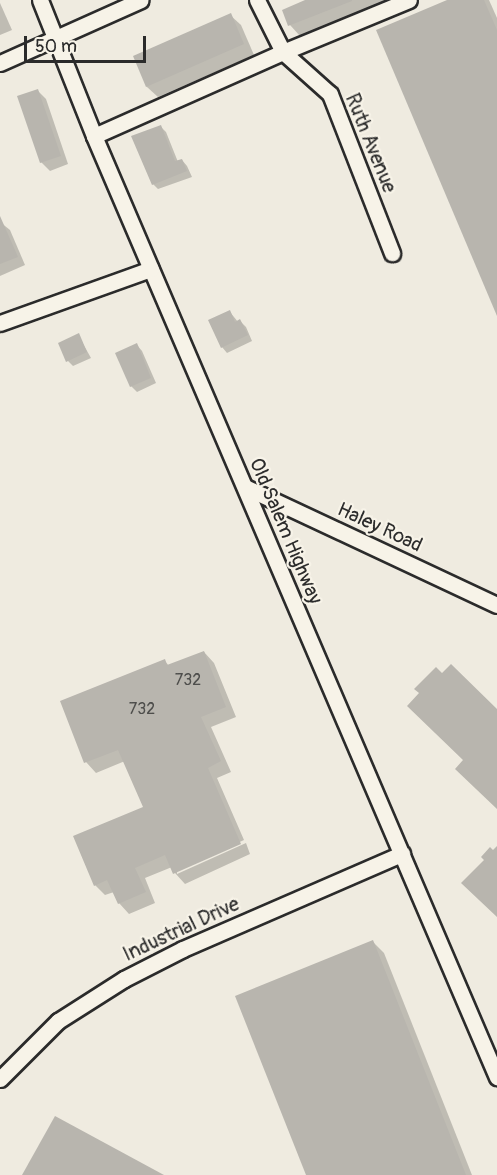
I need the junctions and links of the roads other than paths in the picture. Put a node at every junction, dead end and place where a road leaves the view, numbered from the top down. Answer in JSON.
{"nodes":[{"id":1,"x":40,"y":0,"type":"edge"},
{"id":2,"x":141,"y":0,"type":"edge"},
{"id":3,"x":257,"y":0,"type":"edge"},
{"id":4,"x":409,"y":0,"type":"edge"},
{"id":5,"x":58,"y":39,"type":"junction"},
{"id":6,"x":283,"y":52,"type":"junction"},
{"id":7,"x":0,"y":63,"type":"edge"},
{"id":8,"x":94,"y":136,"type":"junction"},
{"id":9,"x":392,"y":253,"type":"dead end"},
{"id":10,"x":151,"y":269,"type":"junction"},
{"id":11,"x":0,"y":323,"type":"edge"},
{"id":12,"x":245,"y":487,"type":"junction"},
{"id":13,"x":497,"y":605,"type":"edge"},
{"id":14,"x":402,"y":854,"type":"junction"},
{"id":15,"x":497,"y":1077,"type":"edge"},
{"id":16,"x":0,"y":1079,"type":"edge"}],
"edges":[{"from":1,"to":5,"type":"street","name":"Old Salem Highway"},
{"from":2,"to":5,"type":"street"},
{"from":3,"to":6,"type":"street","name":"Ruth Avenue"},
{"from":4,"to":6,"type":"street"},
{"from":5,"to":7,"type":"street"},
{"from":5,"to":8,"type":"street","name":"Old Salem Highway"},
{"from":6,"to":8,"type":"street"},
{"from":6,"to":9,"type":"street","name":"Ruth Avenue"},
{"from":8,"to":10,"type":"street","name":"Old Salem Highway"},
{"from":10,"to":11,"type":"street"},
{"from":10,"to":12,"type":"street","name":"Old Salem Highway"},
{"from":12,"to":13,"type":"street","name":"Haley Road"},
{"from":12,"to":14,"type":"street","name":"Old Salem Highway"},
{"from":14,"to":15,"type":"street","name":"Old Salem Highway"},
{"from":14,"to":16,"type":"street","name":"Industrial Drive"}]}
